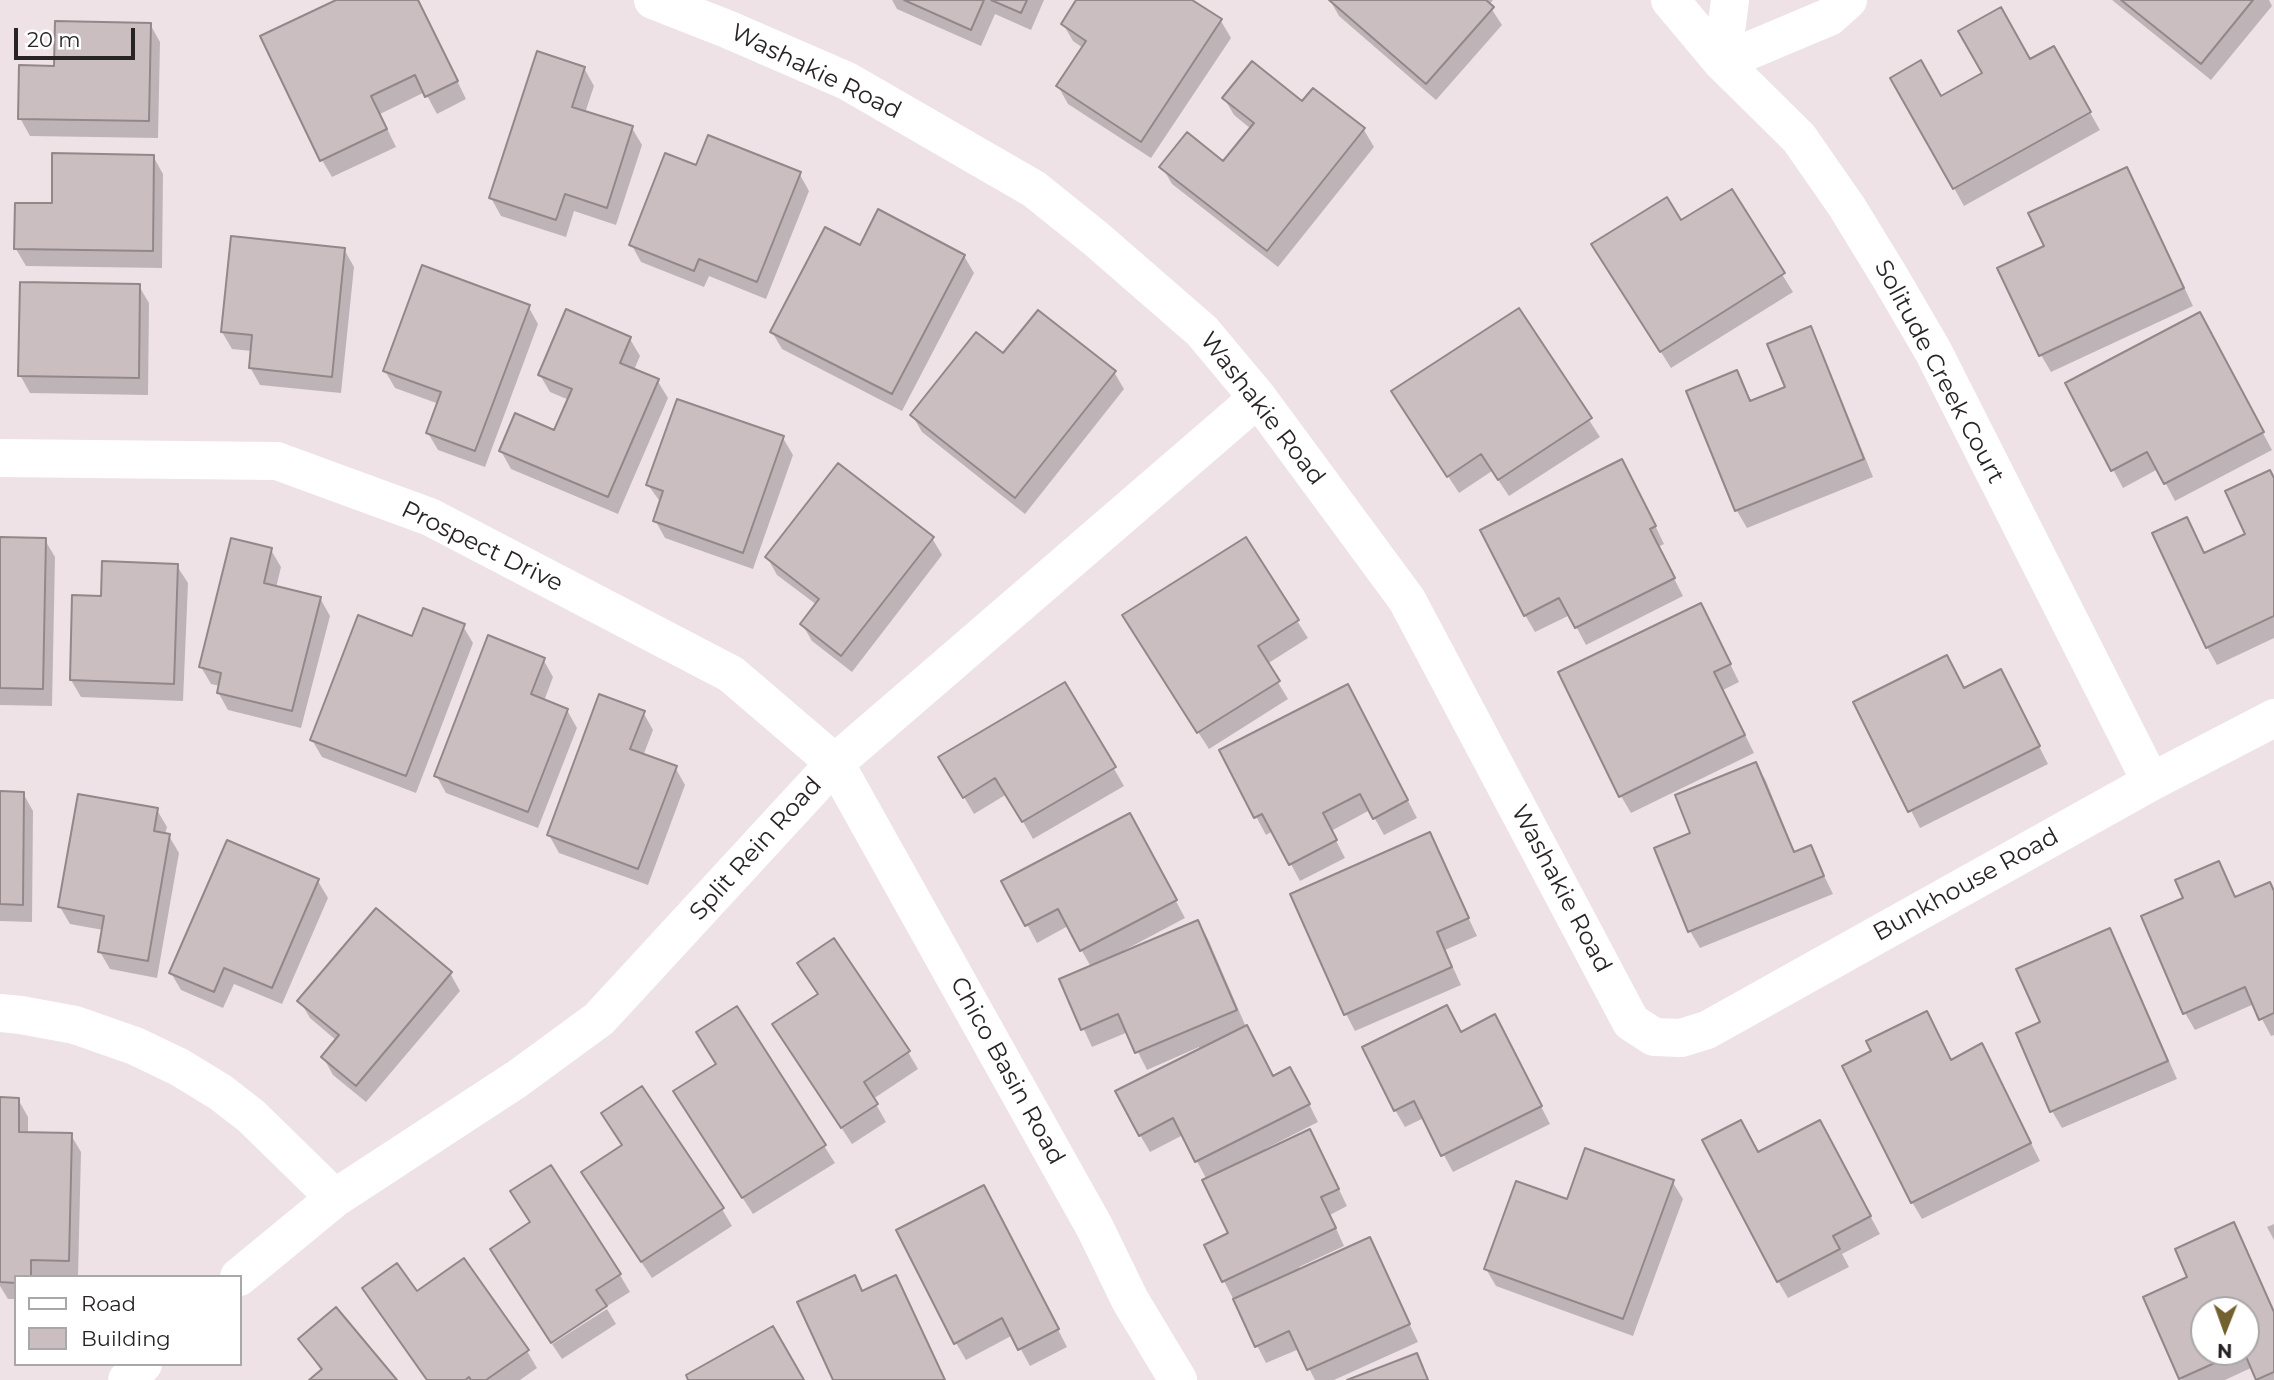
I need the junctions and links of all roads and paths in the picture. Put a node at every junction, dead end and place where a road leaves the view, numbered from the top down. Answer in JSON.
{"nodes":[{"id":1,"x":653,"y":0,"type":"edge"},
{"id":2,"x":1670,"y":0,"type":"edge"},
{"id":3,"x":1730,"y":0,"type":"edge"},
{"id":4,"x":1848,"y":0,"type":"edge"},
{"id":5,"x":1722,"y":62,"type":"junction"},
{"id":6,"x":1258,"y":398,"type":"junction"},
{"id":7,"x":0,"y":458,"type":"edge"},
{"id":8,"x":2274,"y":718,"type":"edge"},
{"id":9,"x":835,"y":763,"type":"junction"},
{"id":10,"x":2151,"y":782,"type":"junction"},
{"id":11,"x":0,"y":1013,"type":"edge"},
{"id":12,"x":1654,"y":1037,"type":"joint"},
{"id":13,"x":335,"y":1198,"type":"junction"},
{"id":14,"x":241,"y":1275,"type":"edge"},
{"id":15,"x":141,"y":1366,"type":"edge"},
{"id":16,"x":1164,"y":1375,"type":"edge"},
{"id":17,"x":127,"y":1380,"type":"edge"}],
"edges":[{"from":1,"to":6,"type":"street","name":"Washakie Road"},
{"from":2,"to":5,"type":"street","name":"Solitude Creek Court"},
{"from":3,"to":5,"type":"street"},
{"from":4,"to":5,"type":"street"},
{"from":5,"to":10,"type":"street","name":"Solitude Creek Court"},
{"from":6,"to":9,"type":"street","name":"Split Rein Road"},
{"from":6,"to":12,"type":"street","name":"Washakie Road"},
{"from":7,"to":9,"type":"street","name":"Prospect Drive"},
{"from":8,"to":10,"type":"street","name":"Bunkhouse Road"},
{"from":9,"to":13,"type":"street","name":"Split Rein Road"},
{"from":9,"to":16,"type":"street","name":"Chico Basin Road"},
{"from":10,"to":12,"type":"street","name":"Bunkhouse Road"},
{"from":11,"to":13,"type":"street"},
{"from":13,"to":14,"type":"street","name":"Split Rein Road"},
{"from":15,"to":17,"type":"street"}]}
